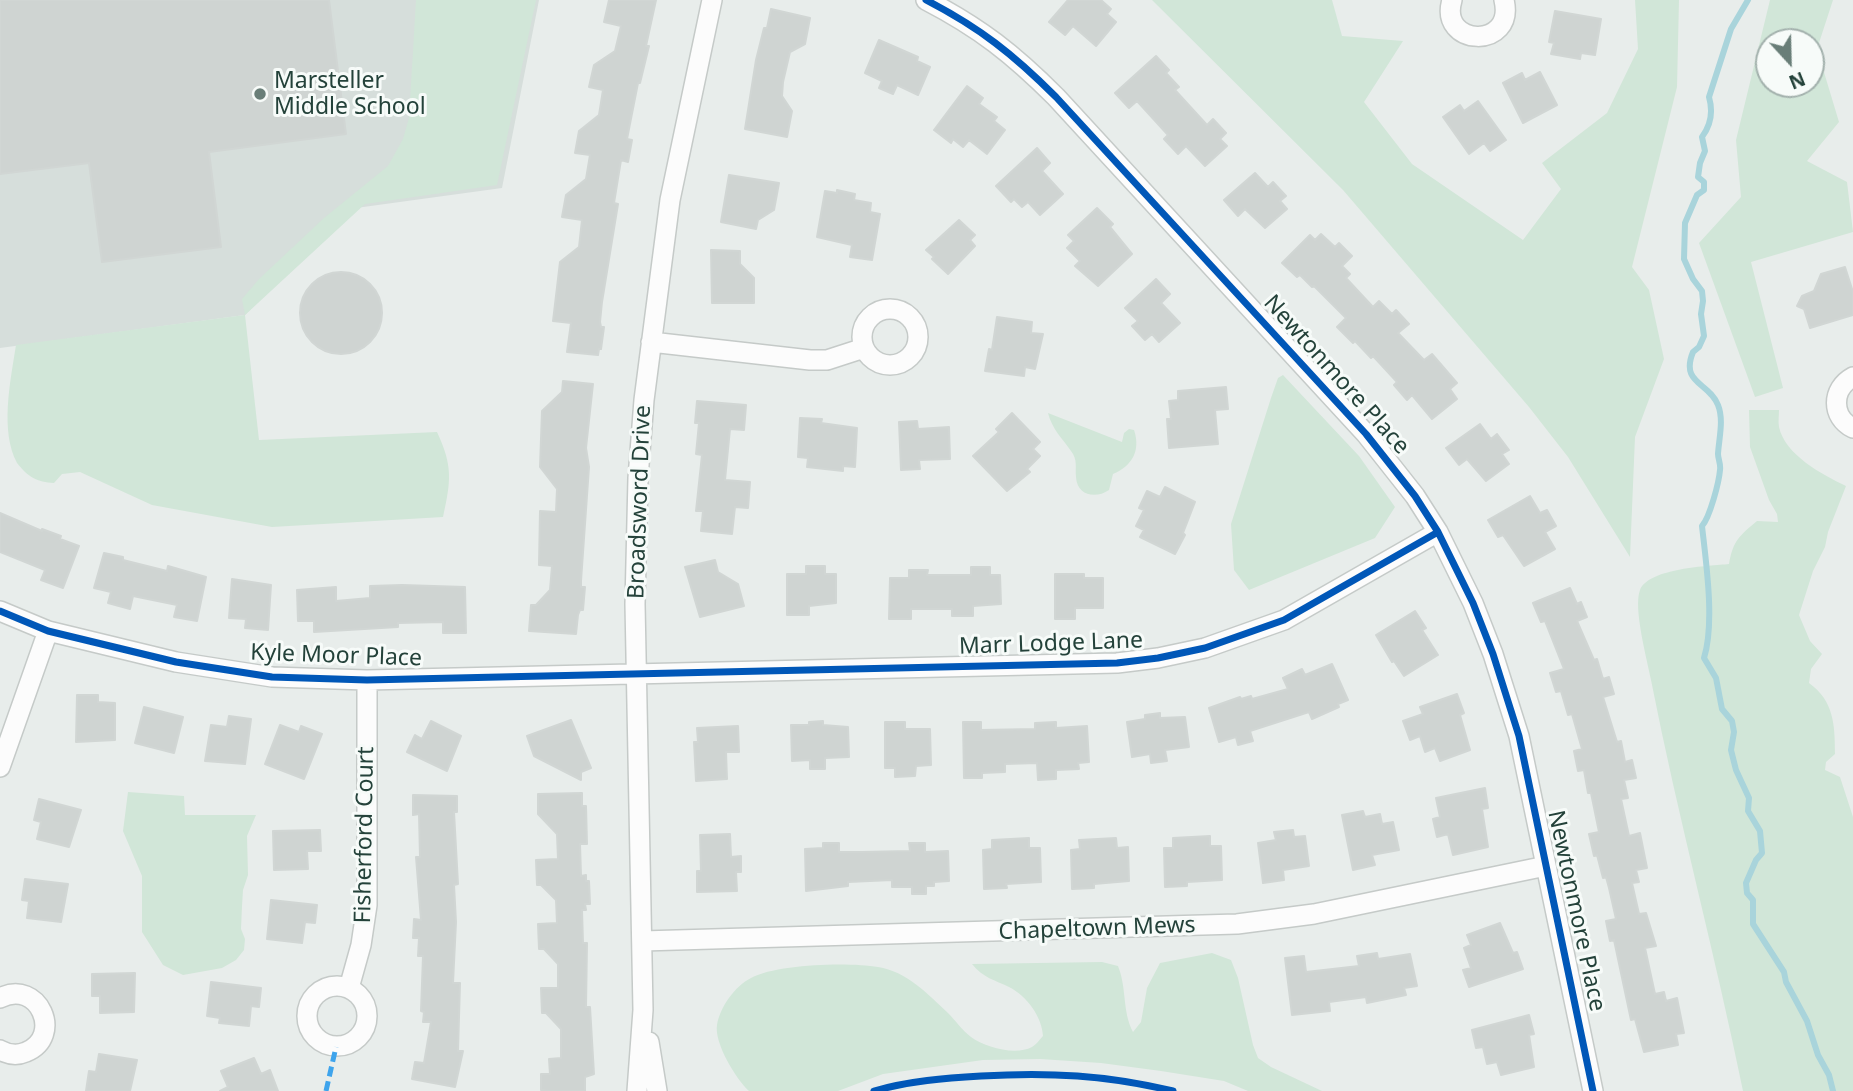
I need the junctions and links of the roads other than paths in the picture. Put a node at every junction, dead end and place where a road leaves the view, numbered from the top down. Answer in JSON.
{"nodes":[{"id":1,"x":712,"y":0,"type":"edge"},
{"id":2,"x":926,"y":0,"type":"edge"},
{"id":3,"x":1452,"y":0,"type":"edge"},
{"id":4,"x":1504,"y":0,"type":"edge"},
{"id":5,"x":651,"y":342,"type":"junction"},
{"id":6,"x":864,"y":348,"type":"dead end"},
{"id":7,"x":1853,"y":377,"type":"edge"},
{"id":8,"x":1853,"y":428,"type":"edge"},
{"id":9,"x":1438,"y":532,"type":"junction"},
{"id":10,"x":0,"y":611,"type":"edge"},
{"id":11,"x":48,"y":631,"type":"junction"},
{"id":12,"x":637,"y":673,"type":"junction"},
{"id":13,"x":367,"y":680,"type":"junction"},
{"id":14,"x":0,"y":767,"type":"edge"},
{"id":15,"x":1546,"y":866,"type":"junction"},
{"id":16,"x":642,"y":942,"type":"junction"},
{"id":17,"x":349,"y":988,"type":"dead end"},
{"id":18,"x":0,"y":998,"type":"edge"},
{"id":19,"x":643,"y":1010,"type":"junction"},
{"id":20,"x":0,"y":1050,"type":"edge"},
{"id":21,"x":637,"y":1091,"type":"edge"},
{"id":22,"x":657,"y":1091,"type":"edge"},
{"id":23,"x":1592,"y":1091,"type":"edge"}],
"edges":[{"from":1,"to":5,"type":"street","name":"Broadsword Drive"},
{"from":2,"to":9,"type":"street","name":"Newtonmore Place"},
{"from":3,"to":4,"type":"street"},
{"from":5,"to":6,"type":"street"},
{"from":5,"to":12,"type":"street","name":"Broadsword Drive"},
{"from":7,"to":8,"type":"street"},
{"from":9,"to":12,"type":"street","name":"Marr Lodge Lane"},
{"from":9,"to":15,"type":"street","name":"Newtonmore Place"},
{"from":10,"to":11,"type":"street","name":"Kyle Moor Place"},
{"from":11,"to":13,"type":"street","name":"Kyle Moor Place"},
{"from":11,"to":14,"type":"street"},
{"from":12,"to":13,"type":"street","name":"Kyle Moor Place"},
{"from":12,"to":16,"type":"street","name":"Broadsword Drive"},
{"from":13,"to":17,"type":"street","name":"Fisherford Court"},
{"from":15,"to":16,"type":"street","name":"Chapeltown Mews"},
{"from":15,"to":23,"type":"street","name":"Newtonmore Place"},
{"from":16,"to":19,"type":"street","name":"Broadsword Drive"},
{"from":18,"to":20,"type":"street"},
{"from":19,"to":21,"type":"street","name":"Broadsword Drive"},
{"from":19,"to":22,"type":"street","name":"Broadsword Drive"}]}
